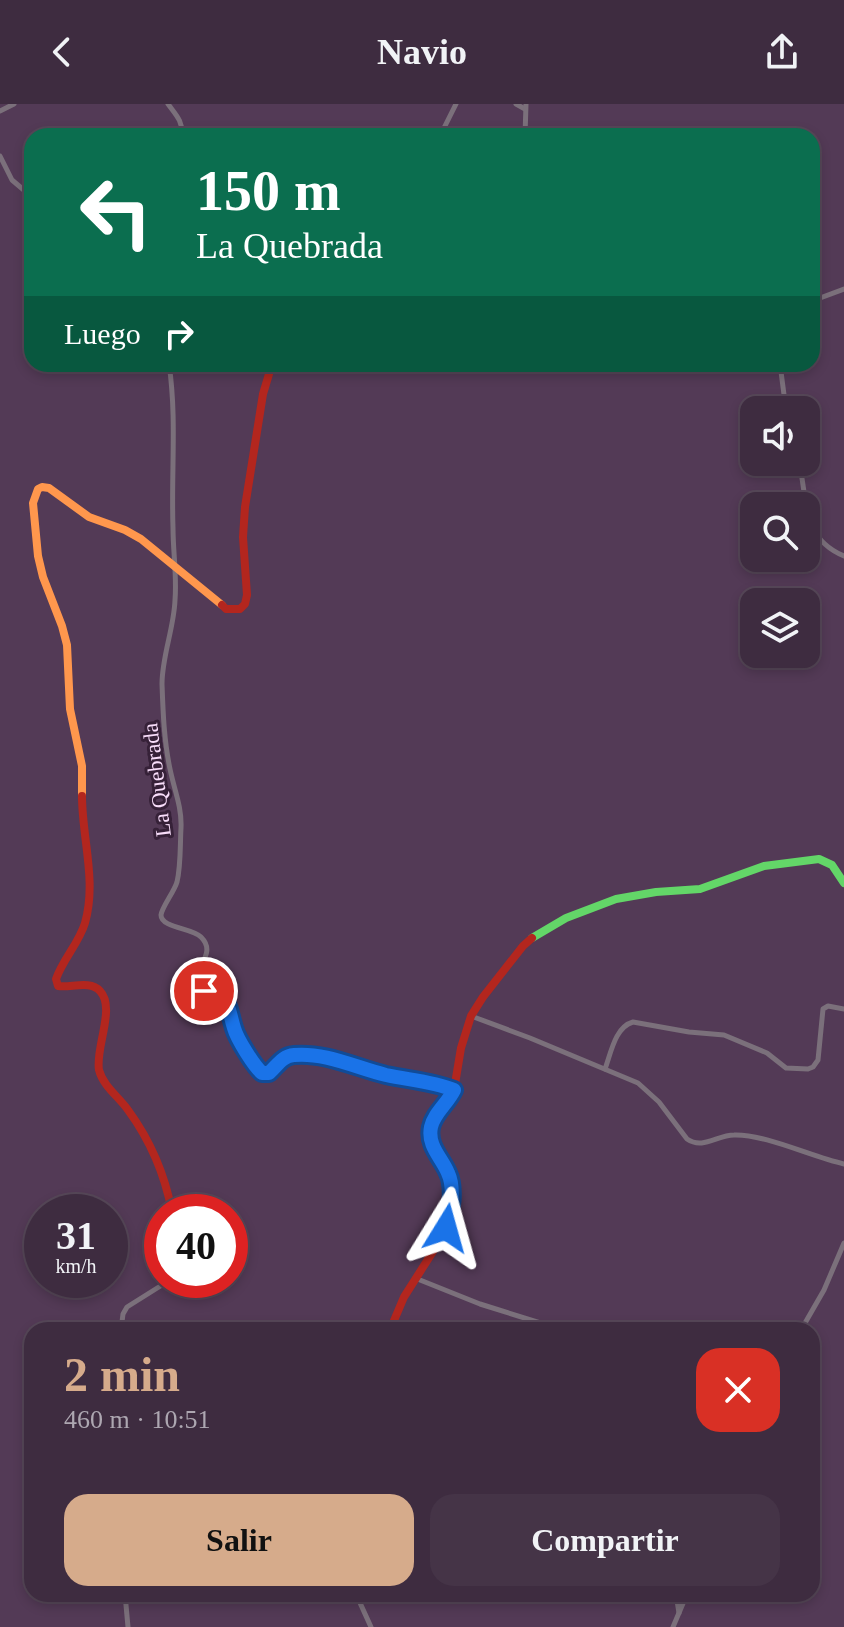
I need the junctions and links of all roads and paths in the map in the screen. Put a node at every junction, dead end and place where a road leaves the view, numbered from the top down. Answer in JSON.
{"nodes":[{"id":1,"x":14,"y":104,"type":"edge"},
{"id":2,"x":168,"y":104,"type":"edge"},
{"id":3,"x":456,"y":104,"type":"edge"},
{"id":4,"x":516,"y":104,"type":"edge"},
{"id":5,"x":526,"y":107,"type":"edge"},
{"id":6,"x":0,"y":111,"type":"edge"},
{"id":7,"x":182,"y":128,"type":"edge"},
{"id":8,"x":444,"y":128,"type":"edge"},
{"id":9,"x":525,"y":128,"type":"edge"},
{"id":10,"x":0,"y":156,"type":"edge"},
{"id":11,"x":2,"y":166,"type":"edge"},
{"id":12,"x":24,"y":191,"type":"edge"},
{"id":13,"x":844,"y":289,"type":"edge"},
{"id":14,"x":820,"y":298,"type":"edge"},
{"id":15,"x":170,"y":372,"type":"edge"},
{"id":16,"x":270,"y":372,"type":"edge"},
{"id":17,"x":781,"y":372,"type":"edge"},
{"id":18,"x":784,"y":396,"type":"edge"},
{"id":19,"x":801,"y":476,"type":"edge"},
{"id":20,"x":844,"y":556,"type":"edge"},
{"id":21,"x":176,"y":568,"type":"junction"},
{"id":22,"x":844,"y":883,"type":"edge"},
{"id":23,"x":844,"y":1009,"type":"edge"},
{"id":24,"x":471,"y":1016,"type":"junction"},
{"id":25,"x":605,"y":1069,"type":"junction"},
{"id":26,"x":454,"y":1090,"type":"junction"},
{"id":27,"x":844,"y":1164,"type":"edge"},
{"id":28,"x":168,"y":1194,"type":"edge"},
{"id":29,"x":844,"y":1243,"type":"edge"},
{"id":30,"x":415,"y":1278,"type":"junction"},
{"id":31,"x":144,"y":1296,"type":"edge"},
{"id":32,"x":122,"y":1322,"type":"edge"},
{"id":33,"x":393,"y":1322,"type":"edge"},
{"id":34,"x":537,"y":1322,"type":"edge"},
{"id":35,"x":806,"y":1322,"type":"edge"},
{"id":36,"x":126,"y":1602,"type":"edge"},
{"id":37,"x":360,"y":1602,"type":"edge"},
{"id":38,"x":677,"y":1602,"type":"edge"},
{"id":39,"x":684,"y":1602,"type":"edge"},
{"id":40,"x":679,"y":1614,"type":"junction"},
{"id":41,"x":128,"y":1627,"type":"edge"},
{"id":42,"x":371,"y":1627,"type":"edge"},
{"id":43,"x":673,"y":1627,"type":"edge"}],
"edges":[{"from":1,"to":6,"type":"street"},
{"from":2,"to":7,"type":"street"},
{"from":3,"to":8,"type":"street"},
{"from":4,"to":5,"type":"street"},
{"from":5,"to":9,"type":"street"},
{"from":10,"to":11,"type":"street"},
{"from":11,"to":12,"type":"street"},
{"from":13,"to":14,"type":"street"},
{"from":15,"to":21,"type":"street","name":"La Quebrada"},
{"from":16,"to":21,"type":"street"},
{"from":17,"to":18,"type":"street"},
{"from":19,"to":20,"type":"street"},
{"from":21,"to":26,"type":"street","name":"La Quebrada"},
{"from":21,"to":28,"type":"street"},
{"from":22,"to":24,"type":"street"},
{"from":23,"to":25,"type":"street"},
{"from":24,"to":25,"type":"street"},
{"from":24,"to":26,"type":"street"},
{"from":25,"to":27,"type":"street"},
{"from":26,"to":30,"type":"street"},
{"from":29,"to":35,"type":"street"},
{"from":30,"to":33,"type":"street"},
{"from":30,"to":34,"type":"street"},
{"from":31,"to":32,"type":"street"},
{"from":36,"to":41,"type":"street"},
{"from":37,"to":42,"type":"street"},
{"from":38,"to":40,"type":"street"},
{"from":39,"to":40,"type":"street"},
{"from":40,"to":43,"type":"street"}]}
